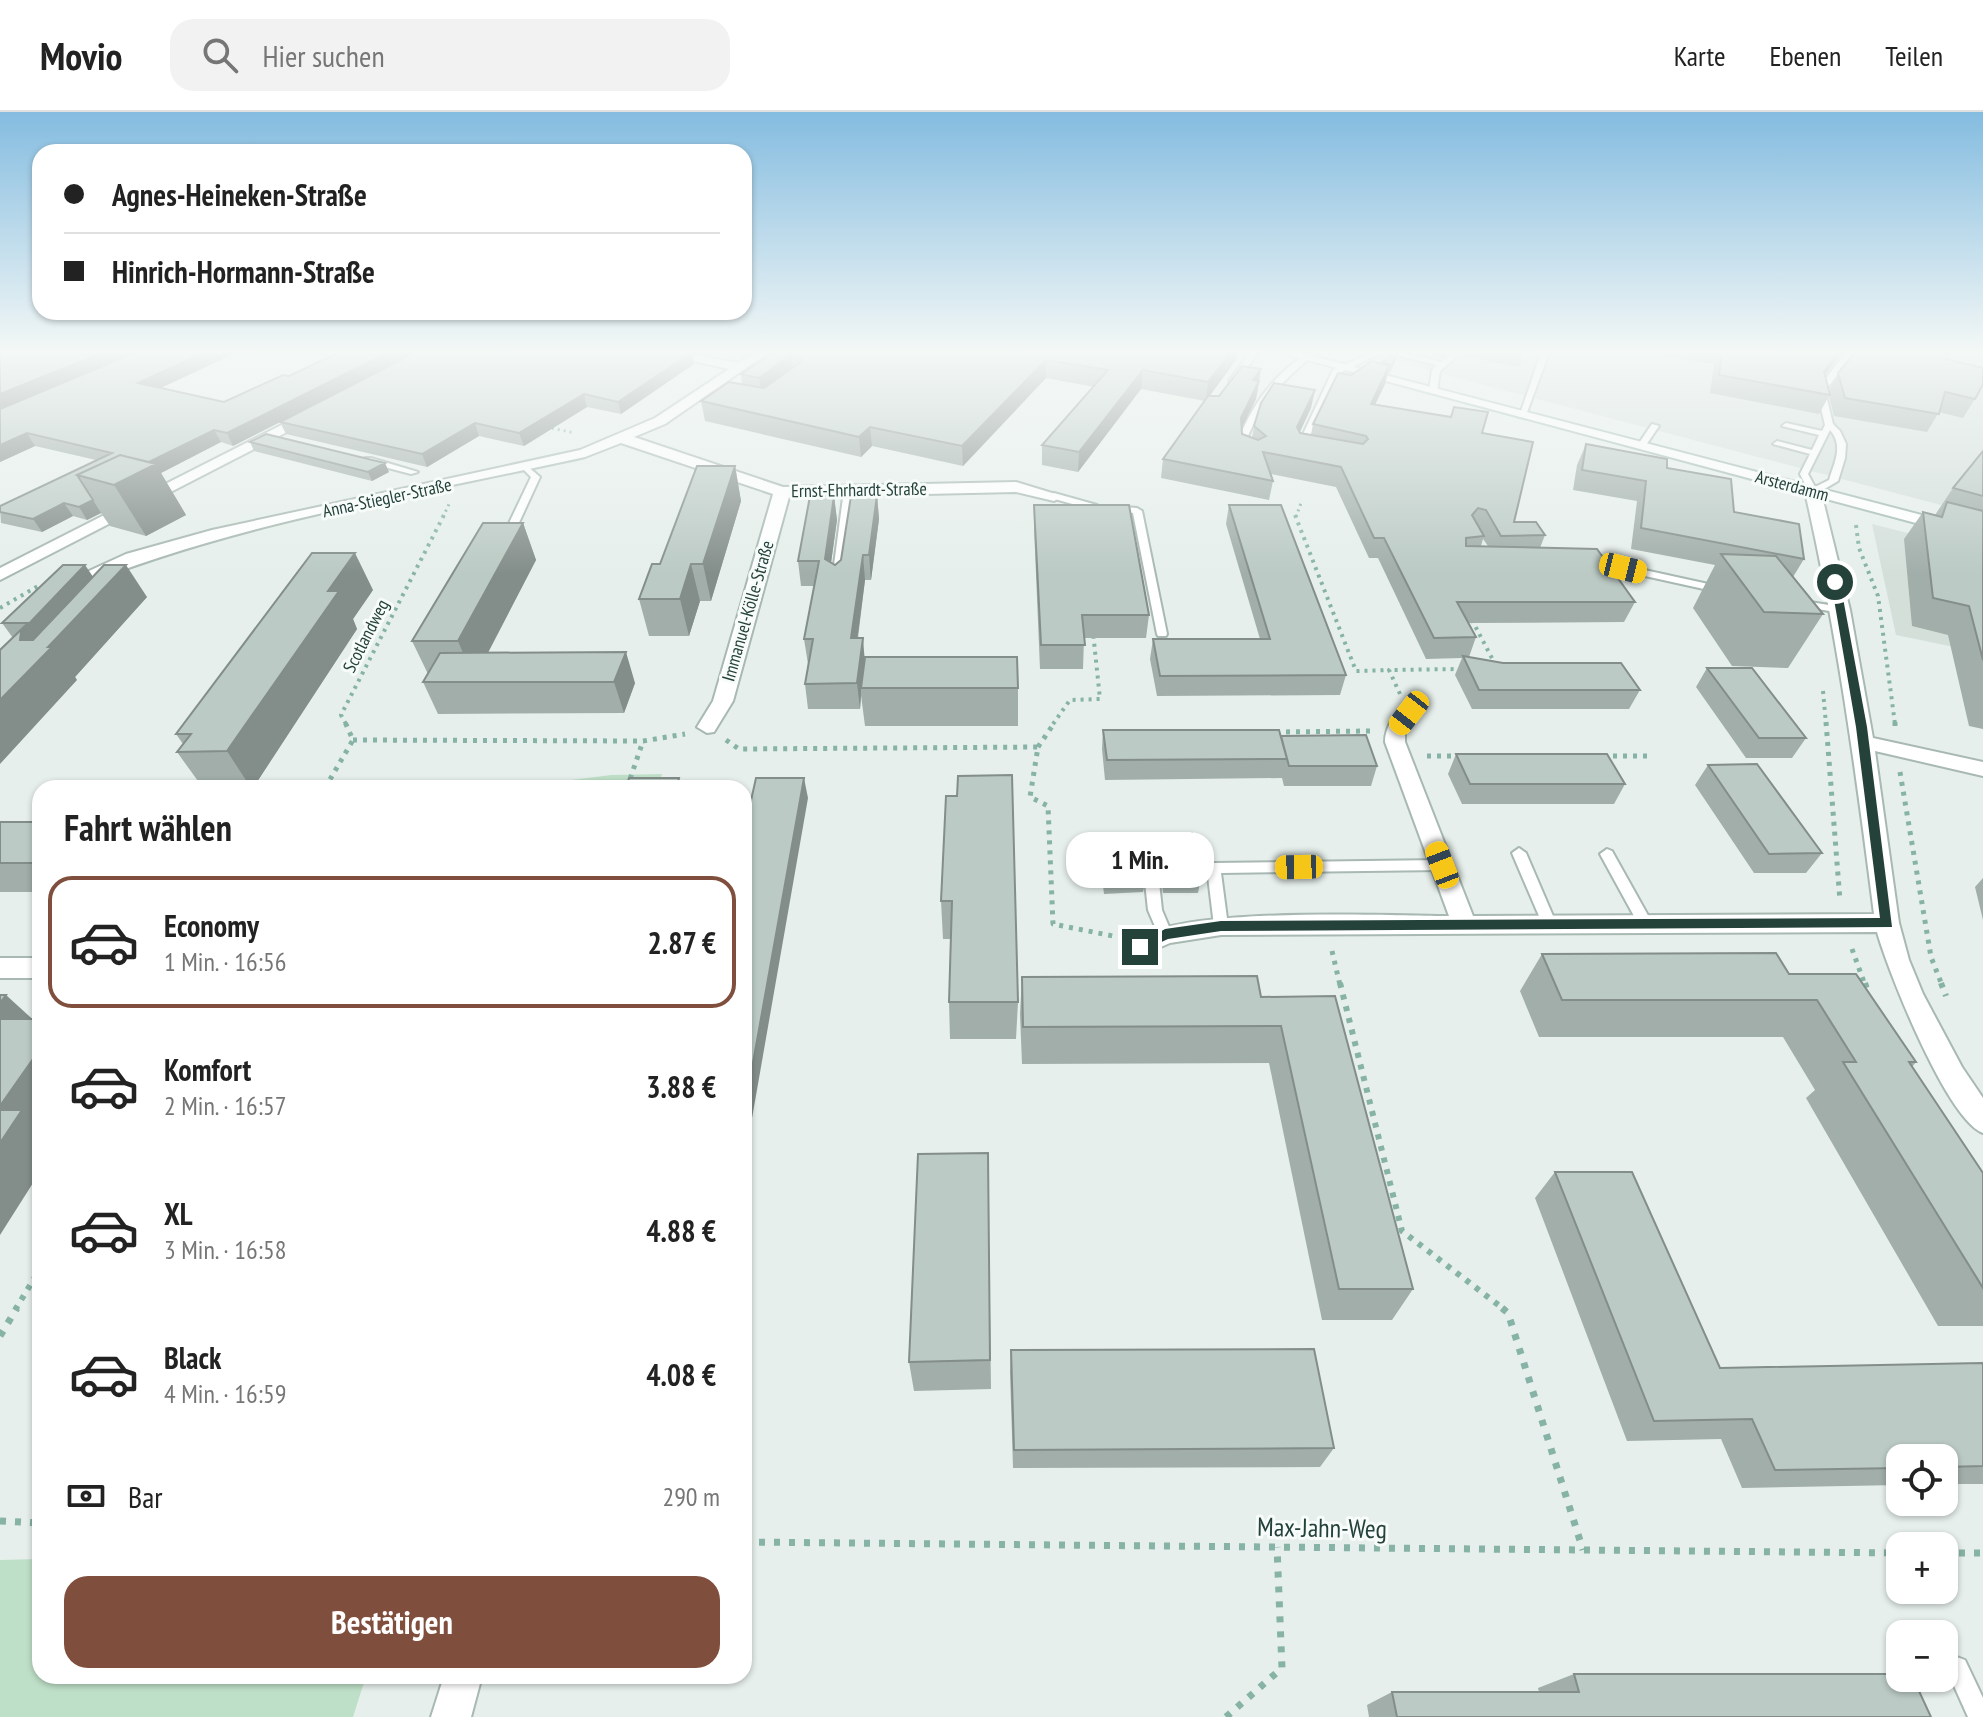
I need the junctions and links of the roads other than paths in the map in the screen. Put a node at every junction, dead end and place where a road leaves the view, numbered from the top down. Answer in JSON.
{"nodes":[{"id":1,"x":296,"y":425,"type":"edge"},
{"id":2,"x":648,"y":425,"type":"edge"},
{"id":3,"x":1249,"y":425,"type":"edge"},
{"id":4,"x":1311,"y":425,"type":"edge"},
{"id":5,"x":1560,"y":425,"type":"edge"},
{"id":6,"x":1826,"y":425,"type":"edge"},
{"id":7,"x":1655,"y":426,"type":"dead end"},
{"id":8,"x":1786,"y":426,"type":"dead end"},
{"id":9,"x":1842,"y":427,"type":"dead end"},
{"id":10,"x":1827,"y":430,"type":"junction"},
{"id":11,"x":624,"y":439,"type":"junction"},
{"id":12,"x":1777,"y":444,"type":"dead end"},
{"id":13,"x":1641,"y":446,"type":"junction"},
{"id":14,"x":1314,"y":450,"type":"edge"},
{"id":15,"x":1815,"y":453,"type":"junction"},
{"id":16,"x":1256,"y":454,"type":"edge"},
{"id":17,"x":356,"y":457,"type":"edge"},
{"id":18,"x":526,"y":468,"type":"junction"},
{"id":19,"x":414,"y":472,"type":"dead end"},
{"id":20,"x":849,"y":490,"type":"junction"},
{"id":21,"x":782,"y":492,"type":"junction"},
{"id":22,"x":1813,"y":492,"type":"junction"},
{"id":23,"x":1054,"y":496,"type":"joint"},
{"id":24,"x":1983,"y":536,"type":"edge"},
{"id":25,"x":501,"y":551,"type":"edge"},
{"id":26,"x":1580,"y":561,"type":"edge"},
{"id":27,"x":0,"y":575,"type":"edge"},
{"id":28,"x":836,"y":584,"type":"edge"},
{"id":29,"x":1739,"y":593,"type":"edge"},
{"id":30,"x":49,"y":595,"type":"edge"},
{"id":31,"x":1782,"y":600,"type":"edge"},
{"id":32,"x":1841,"y":610,"type":"junction"},
{"id":33,"x":1162,"y":634,"type":"dead end"},
{"id":34,"x":1409,"y":713,"type":"road end"},
{"id":35,"x":707,"y":727,"type":"road end"},
{"id":36,"x":1863,"y":742,"type":"junction"},
{"id":37,"x":1983,"y":769,"type":"edge"},
{"id":38,"x":1148,"y":845,"type":"dead end"},
{"id":39,"x":1519,"y":853,"type":"dead end"},
{"id":40,"x":1607,"y":854,"type":"dead end"},
{"id":41,"x":1442,"y":865,"type":"junction"},
{"id":42,"x":1464,"y":923,"type":"junction"},
{"id":43,"x":1549,"y":923,"type":"junction"},
{"id":44,"x":1645,"y":923,"type":"junction"},
{"id":45,"x":1887,"y":923,"type":"junction"},
{"id":46,"x":1221,"y":926,"type":"junction"},
{"id":47,"x":1165,"y":934,"type":"junction"},
{"id":48,"x":1140,"y":947,"type":"road end"},
{"id":49,"x":0,"y":968,"type":"edge"},
{"id":50,"x":32,"y":968,"type":"edge"},
{"id":51,"x":1983,"y":1121,"type":"edge"},
{"id":52,"x":1958,"y":1670,"type":"edge"},
{"id":53,"x":461,"y":1684,"type":"edge"},
{"id":54,"x":451,"y":1717,"type":"edge"},
{"id":55,"x":1980,"y":1717,"type":"edge"}],
"edges":[{"from":1,"to":27,"type":"street"},
{"from":2,"to":11,"type":"street","name":"Anna-Stiegler-Straße"},
{"from":3,"to":16,"type":"lane"},
{"from":4,"to":14,"type":"lane"},
{"from":5,"to":13,"type":"street","name":"Arsterdamm"},
{"from":6,"to":10,"type":"lane"},
{"from":7,"to":13,"type":"lane"},
{"from":8,"to":10,"type":"lane"},
{"from":9,"to":10,"type":"lane"},
{"from":10,"to":15,"type":"lane"},
{"from":10,"to":22,"type":"lane"},
{"from":11,"to":18,"type":"street","name":"Anna-Stiegler-Straße"},
{"from":11,"to":21,"type":"street","name":"Ernst-Ehrhardt-Straße"},
{"from":12,"to":15,"type":"lane"},
{"from":13,"to":22,"type":"street","name":"Arsterdamm"},
{"from":15,"to":22,"type":"lane"},
{"from":17,"to":19,"type":"lane"},
{"from":18,"to":25,"type":"lane"},
{"from":18,"to":30,"type":"street","name":"Anna-Stiegler-Straße"},
{"from":20,"to":21,"type":"street","name":"Ernst-Ehrhardt-Straße"},
{"from":20,"to":23,"type":"street","name":"Ernst-Ehrhardt-Straße"},
{"from":20,"to":28,"type":"lane"},
{"from":21,"to":35,"type":"street","name":"Immanuel-Kölle-Straße"},
{"from":22,"to":24,"type":"street","name":"Arsterdamm"},
{"from":22,"to":32,"type":"street"},
{"from":23,"to":33,"type":"lane"},
{"from":26,"to":29,"type":"lane"},
{"from":31,"to":32,"type":"lane"},
{"from":32,"to":36,"type":"street"},
{"from":34,"to":41,"type":"street"},
{"from":36,"to":37,"type":"street"},
{"from":36,"to":45,"type":"street"},
{"from":38,"to":47,"type":"lane"},
{"from":39,"to":43,"type":"lane"},
{"from":40,"to":44,"type":"lane"},
{"from":41,"to":42,"type":"street"},
{"from":41,"to":46,"type":"lane"},
{"from":42,"to":43,"type":"street"},
{"from":42,"to":46,"type":"street"},
{"from":43,"to":44,"type":"street"},
{"from":44,"to":45,"type":"street"},
{"from":45,"to":51,"type":"street"},
{"from":46,"to":47,"type":"street"},
{"from":47,"to":48,"type":"street"},
{"from":49,"to":50,"type":"street"},
{"from":52,"to":55,"type":"lane"},
{"from":53,"to":54,"type":"street"}]}
